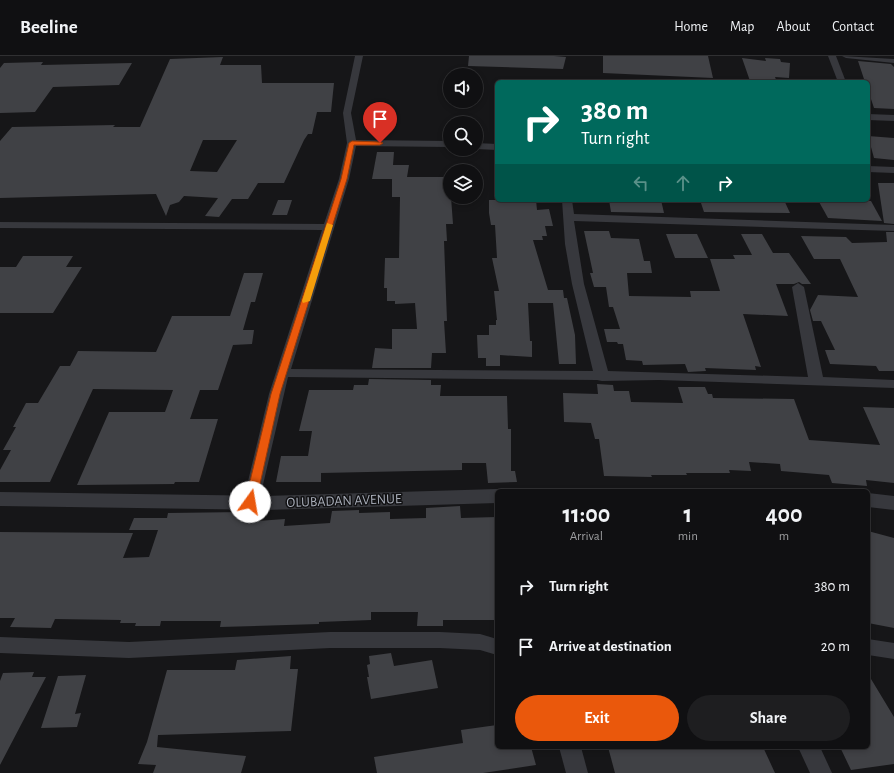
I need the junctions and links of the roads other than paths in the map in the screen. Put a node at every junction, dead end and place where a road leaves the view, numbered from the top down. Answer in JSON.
{"nodes":[{"id":1,"x":359,"y":56,"type":"edge"},
{"id":2,"x":832,"y":56,"type":"edge"},
{"id":3,"x":846,"y":56,"type":"edge"},
{"id":4,"x":894,"y":61,"type":"edge"},
{"id":5,"x":841,"y":80,"type":"edge"},
{"id":6,"x":870,"y":117,"type":"edge"},
{"id":7,"x":894,"y":118,"type":"edge"},
{"id":8,"x":352,"y":143,"type":"junction"},
{"id":9,"x":443,"y":144,"type":"edge"},
{"id":10,"x":483,"y":146,"type":"edge"},
{"id":11,"x":495,"y":147,"type":"edge"},
{"id":12,"x":870,"y":169,"type":"edge"},
{"id":13,"x":894,"y":170,"type":"edge"},
{"id":14,"x":567,"y":202,"type":"edge"},
{"id":15,"x":568,"y":217,"type":"junction"},
{"id":16,"x":0,"y":225,"type":"edge"},
{"id":17,"x":329,"y":227,"type":"junction"},
{"id":18,"x":894,"y":228,"type":"edge"},
{"id":19,"x":798,"y":287,"type":"dead end"},
{"id":20,"x":282,"y":372,"type":"junction"},
{"id":21,"x":602,"y":377,"type":"junction"},
{"id":22,"x":816,"y":380,"type":"junction"},
{"id":23,"x":894,"y":384,"type":"edge"},
{"id":24,"x":495,"y":496,"type":"edge"},
{"id":25,"x":0,"y":499,"type":"edge"},
{"id":26,"x":870,"y":500,"type":"edge"},
{"id":27,"x":250,"y":502,"type":"junction"},
{"id":28,"x":894,"y":503,"type":"edge"},
{"id":29,"x":0,"y":646,"type":"edge"},
{"id":30,"x":495,"y":646,"type":"edge"},
{"id":31,"x":870,"y":647,"type":"edge"},
{"id":32,"x":894,"y":651,"type":"edge"},
{"id":33,"x":571,"y":749,"type":"edge"},
{"id":34,"x":809,"y":749,"type":"edge"},
{"id":35,"x":577,"y":773,"type":"edge"},
{"id":36,"x":821,"y":773,"type":"edge"}],
"edges":[{"from":1,"to":8,"type":"street"},
{"from":2,"to":5,"type":"street"},
{"from":3,"to":4,"type":"street"},
{"from":6,"to":7,"type":"street"},
{"from":8,"to":9,"type":"street"},
{"from":8,"to":17,"type":"street"},
{"from":10,"to":11,"type":"street"},
{"from":12,"to":13,"type":"street"},
{"from":14,"to":15,"type":"street"},
{"from":15,"to":18,"type":"street"},
{"from":15,"to":21,"type":"street"},
{"from":16,"to":17,"type":"street"},
{"from":17,"to":20,"type":"street"},
{"from":19,"to":22,"type":"street"},
{"from":20,"to":21,"type":"street"},
{"from":20,"to":27,"type":"street"},
{"from":21,"to":22,"type":"street"},
{"from":22,"to":23,"type":"street"},
{"from":24,"to":27,"type":"street","name":"OLUBADAN AVENUE"},
{"from":25,"to":27,"type":"street","name":"OLUBADAN AVENUE"},
{"from":26,"to":28,"type":"street"},
{"from":29,"to":30,"type":"street"},
{"from":31,"to":32,"type":"street"},
{"from":33,"to":35,"type":"street"},
{"from":34,"to":36,"type":"street"}]}
